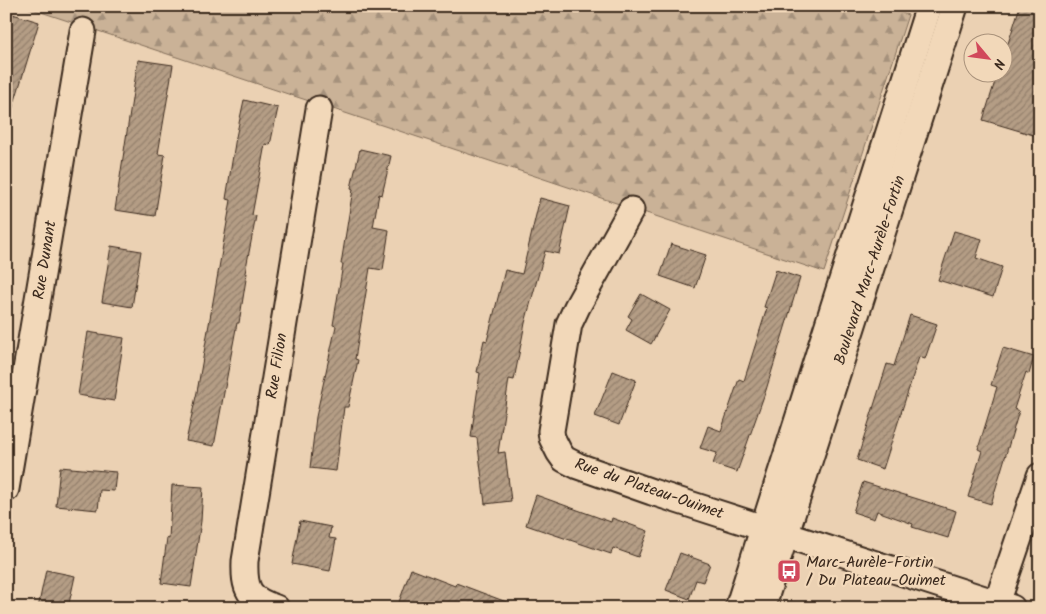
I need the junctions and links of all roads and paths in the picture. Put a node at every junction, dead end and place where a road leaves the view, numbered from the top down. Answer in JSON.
{"nodes":[{"id":1,"x":929,"y":6,"type":"edge"},
{"id":2,"x":955,"y":6,"type":"edge"},
{"id":3,"x":83,"y":31,"type":"dead end"},
{"id":4,"x":319,"y":109,"type":"dead end"},
{"id":5,"x":631,"y":210,"type":"dead end"},
{"id":6,"x":13,"y":408,"type":"edge"},
{"id":7,"x":1040,"y":476,"type":"edge"},
{"id":8,"x":6,"y":489,"type":"edge"},
{"id":9,"x":775,"y":531,"type":"junction"},
{"id":10,"x":1005,"y":605,"type":"edge"},
{"id":11,"x":276,"y":608,"type":"edge"},
{"id":12,"x":738,"y":608,"type":"edge"},
{"id":13,"x":762,"y":608,"type":"edge"}],
"edges":[{"from":1,"to":9,"type":"street","name":"Boulevard Marc-Aurèle-Fortin"},
{"from":2,"to":9,"type":"street","name":"Boulevard Marc-Aurèle-Fortin"},
{"from":3,"to":6,"type":"street","name":"Rue Dunant"},
{"from":4,"to":11,"type":"street","name":"Rue Filion"},
{"from":5,"to":9,"type":"street","name":"Rue du Plateau-Ouimet"},
{"from":6,"to":8,"type":"street","name":"Rue Dunant"},
{"from":7,"to":10,"type":"street"},
{"from":9,"to":10,"type":"street","name":"Rue du Plateau-Ouimet"},
{"from":9,"to":12,"type":"street","name":"Boulevard Marc-Aurèle-Fortin"},
{"from":9,"to":13,"type":"street","name":"Boulevard Marc-Aurèle-Fortin"}]}
